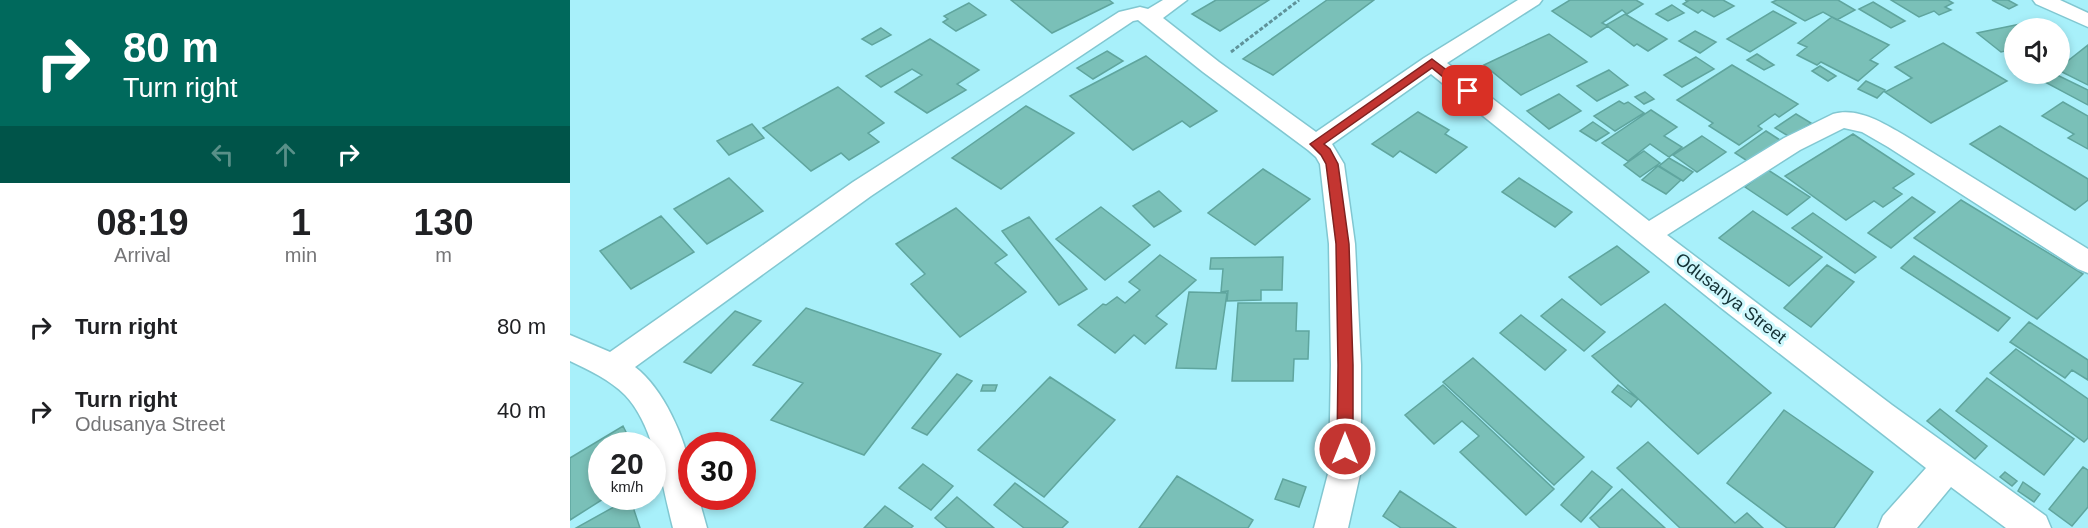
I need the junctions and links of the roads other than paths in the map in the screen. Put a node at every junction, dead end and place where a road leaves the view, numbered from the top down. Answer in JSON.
{"nodes":[{"id":1,"x":1177,"y":0,"type":"edge"},
{"id":2,"x":1532,"y":0,"type":"edge"},
{"id":3,"x":2043,"y":0,"type":"edge"},
{"id":4,"x":1150,"y":16,"type":"junction"},
{"id":5,"x":2088,"y":21,"type":"edge"},
{"id":6,"x":1432,"y":63,"type":"junction"},
{"id":7,"x":1316,"y":144,"type":"junction"},
{"id":8,"x":1647,"y":234,"type":"junction"},
{"id":9,"x":2088,"y":262,"type":"edge"},
{"id":10,"x":570,"y":347,"type":"edge"},
{"id":11,"x":612,"y":367,"type":"junction"},
{"id":12,"x":1948,"y":466,"type":"junction"},
{"id":13,"x":690,"y":528,"type":"edge"},
{"id":14,"x":1331,"y":528,"type":"edge"},
{"id":15,"x":1896,"y":528,"type":"edge"},
{"id":16,"x":2034,"y":528,"type":"edge"}],
"edges":[{"from":1,"to":4,"type":"street"},
{"from":2,"to":6,"type":"street"},
{"from":3,"to":5,"type":"street"},
{"from":4,"to":7,"type":"street"},
{"from":4,"to":11,"type":"street"},
{"from":6,"to":7,"type":"street"},
{"from":6,"to":8,"type":"street","name":"Odusanya Street"},
{"from":7,"to":14,"type":"street"},
{"from":8,"to":9,"type":"street"},
{"from":8,"to":12,"type":"street","name":"Odusanya Street"},
{"from":10,"to":11,"type":"street"},
{"from":11,"to":13,"type":"street"},
{"from":12,"to":15,"type":"street"},
{"from":12,"to":16,"type":"street","name":"Odusanya Street"}]}
